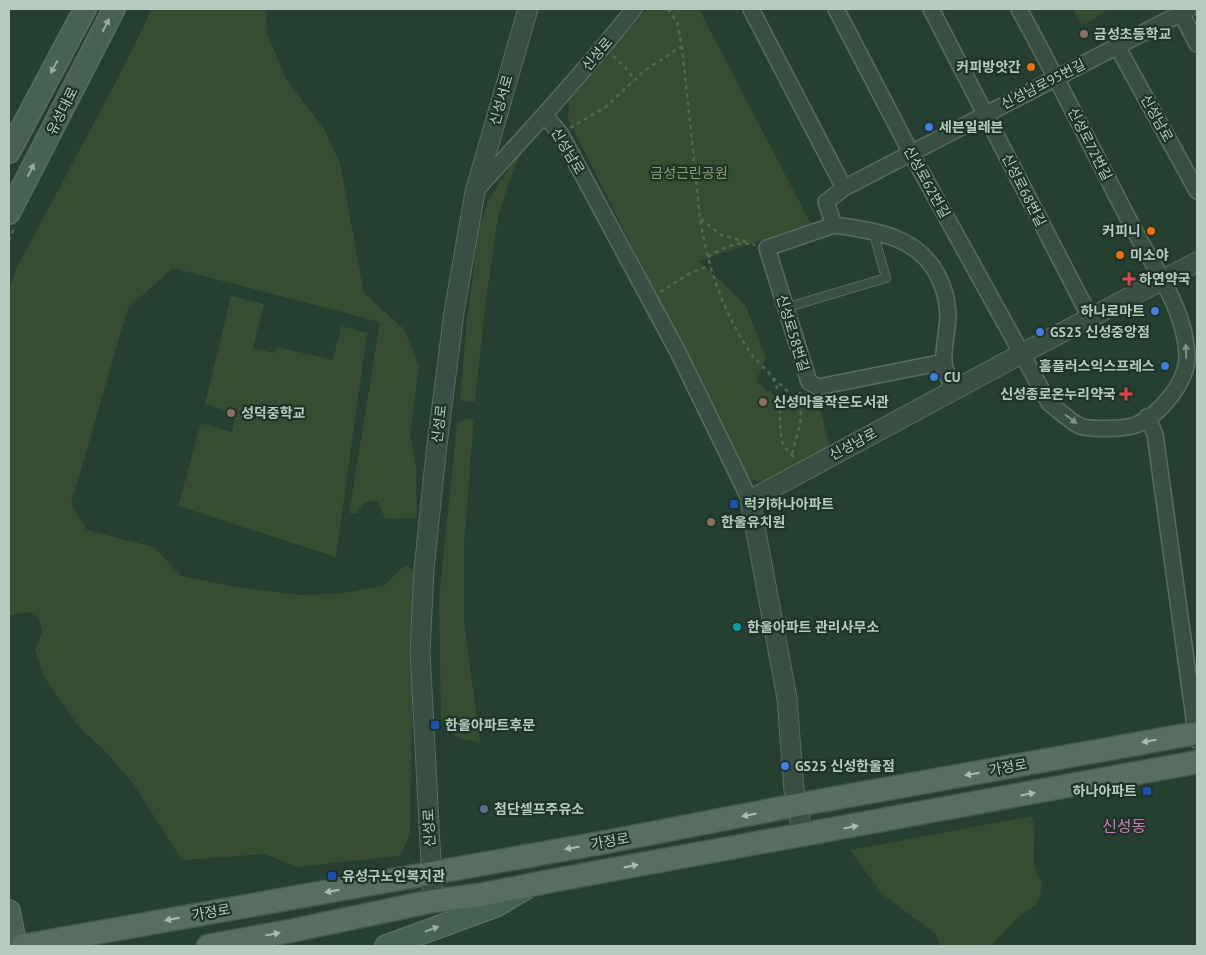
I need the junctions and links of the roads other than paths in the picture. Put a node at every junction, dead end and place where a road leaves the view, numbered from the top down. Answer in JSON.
{"nodes":[{"id":1,"x":86,"y":9,"type":"edge"},
{"id":2,"x":114,"y":9,"type":"edge"},
{"id":3,"x":528,"y":9,"type":"edge"},
{"id":4,"x":634,"y":9,"type":"edge"},
{"id":5,"x":751,"y":9,"type":"edge"},
{"id":6,"x":836,"y":9,"type":"edge"},
{"id":7,"x":931,"y":9,"type":"edge"},
{"id":8,"x":1019,"y":9,"type":"edge"},
{"id":9,"x":1185,"y":11,"type":"edge"},
{"id":10,"x":1197,"y":44,"type":"edge"},
{"id":11,"x":1117,"y":46,"type":"junction"},
{"id":12,"x":1056,"y":77,"type":"junction"},
{"id":13,"x":985,"y":114,"type":"junction"},
{"id":14,"x":544,"y":116,"type":"junction"},
{"id":15,"x":9,"y":152,"type":"edge"},
{"id":16,"x":911,"y":153,"type":"junction"},
{"id":17,"x":844,"y":188,"type":"junction"},
{"id":18,"x":1197,"y":190,"type":"edge"},
{"id":19,"x":475,"y":192,"type":"junction"},
{"id":20,"x":9,"y":213,"type":"edge"},
{"id":21,"x":834,"y":225,"type":"junction"},
{"id":22,"x":873,"y":231,"type":"junction"},
{"id":23,"x":1197,"y":262,"type":"edge"},
{"id":24,"x":1162,"y":280,"type":"junction"},
{"id":25,"x":785,"y":308,"type":"junction"},
{"id":26,"x":1090,"y":317,"type":"junction"},
{"id":27,"x":1021,"y":354,"type":"junction"},
{"id":28,"x":944,"y":362,"type":"junction"},
{"id":29,"x":952,"y":390,"type":"junction"},
{"id":30,"x":1147,"y":417,"type":"junction"},
{"id":31,"x":750,"y":500,"type":"junction"},
{"id":32,"x":1197,"y":735,"type":"edge"},
{"id":33,"x":1197,"y":762,"type":"edge"},
{"id":34,"x":797,"y":806,"type":"junction"},
{"id":35,"x":803,"y":836,"type":"junction"},
{"id":36,"x":431,"y":874,"type":"junction"},
{"id":37,"x":532,"y":885,"type":"junction"},
{"id":38,"x":433,"y":901,"type":"junction"},
{"id":39,"x":9,"y":912,"type":"edge"},
{"id":40,"x":16,"y":946,"type":"edge"},
{"id":41,"x":22,"y":946,"type":"edge"},
{"id":42,"x":208,"y":946,"type":"edge"},
{"id":43,"x":386,"y":946,"type":"edge"}],
"edges":[{"from":1,"to":15,"type":"main road","name":"유성대로","one_way":true},
{"from":20,"to":2,"type":"main road","name":"유성대로","one_way":true},
{"from":3,"to":19,"type":"street","name":"신성서로"},
{"from":4,"to":14,"type":"street","name":"신성로"},
{"from":5,"to":17,"type":"street"},
{"from":6,"to":16,"type":"street","name":"신성로62번길"},
{"from":7,"to":13,"type":"street","name":"신성로68번길"},
{"from":8,"to":12,"type":"street","name":"신성로72번길"},
{"from":9,"to":10,"type":"street"},
{"from":9,"to":11,"type":"street","name":"신성남로95번길"},
{"from":11,"to":12,"type":"street","name":"신성남로95번길"},
{"from":11,"to":18,"type":"street","name":"신성남로"},
{"from":12,"to":13,"type":"street","name":"신성남로95번길"},
{"from":12,"to":24,"type":"street","name":"신성로72번길"},
{"from":13,"to":16,"type":"street","name":"신성남로95번길"},
{"from":13,"to":26,"type":"street","name":"신성로68번길"},
{"from":14,"to":19,"type":"street","name":"신성로"},
{"from":14,"to":31,"type":"street","name":"신성남로"},
{"from":16,"to":17,"type":"street","name":"신성남로95번길"},
{"from":16,"to":27,"type":"street","name":"신성로62번길"},
{"from":17,"to":21,"type":"street"},
{"from":19,"to":36,"type":"street","name":"신성로"},
{"from":21,"to":22,"type":"street"},
{"from":21,"to":25,"type":"street","name":"신성로58번길"},
{"from":22,"to":25,"type":"lane"},
{"from":22,"to":28,"type":"street"},
{"from":23,"to":24,"type":"street"},
{"from":24,"to":26,"type":"street","name":"신성남로"},
{"from":30,"to":24,"type":"street","one_way":true},
{"from":25,"to":28,"type":"street","name":"신성로58번길"},
{"from":26,"to":27,"type":"street","name":"신성남로"},
{"from":27,"to":29,"type":"street","name":"신성남로"},
{"from":27,"to":30,"type":"street","one_way":true},
{"from":28,"to":29,"type":"street"},
{"from":29,"to":31,"type":"street","name":"신성남로"},
{"from":30,"to":32,"type":"street"},
{"from":31,"to":34,"type":"street"},
{"from":32,"to":34,"type":"main road","name":"가정로","one_way":true},
{"from":35,"to":33,"type":"main road","name":"가정로","one_way":true},
{"from":34,"to":35,"type":"street"},
{"from":34,"to":36,"type":"main road","name":"가정로","one_way":true},
{"from":37,"to":35,"type":"main road","name":"가정로","one_way":true},
{"from":36,"to":38,"type":"street","name":"신성로"},
{"from":36,"to":41,"type":"main road","name":"가정로","one_way":true},
{"from":37,"to":38,"type":"main road","name":"가정로"},
{"from":43,"to":37,"type":"main road","one_way":true},
{"from":42,"to":38,"type":"main road","name":"가정로","one_way":true},
{"from":39,"to":40,"type":"main road"}]}
